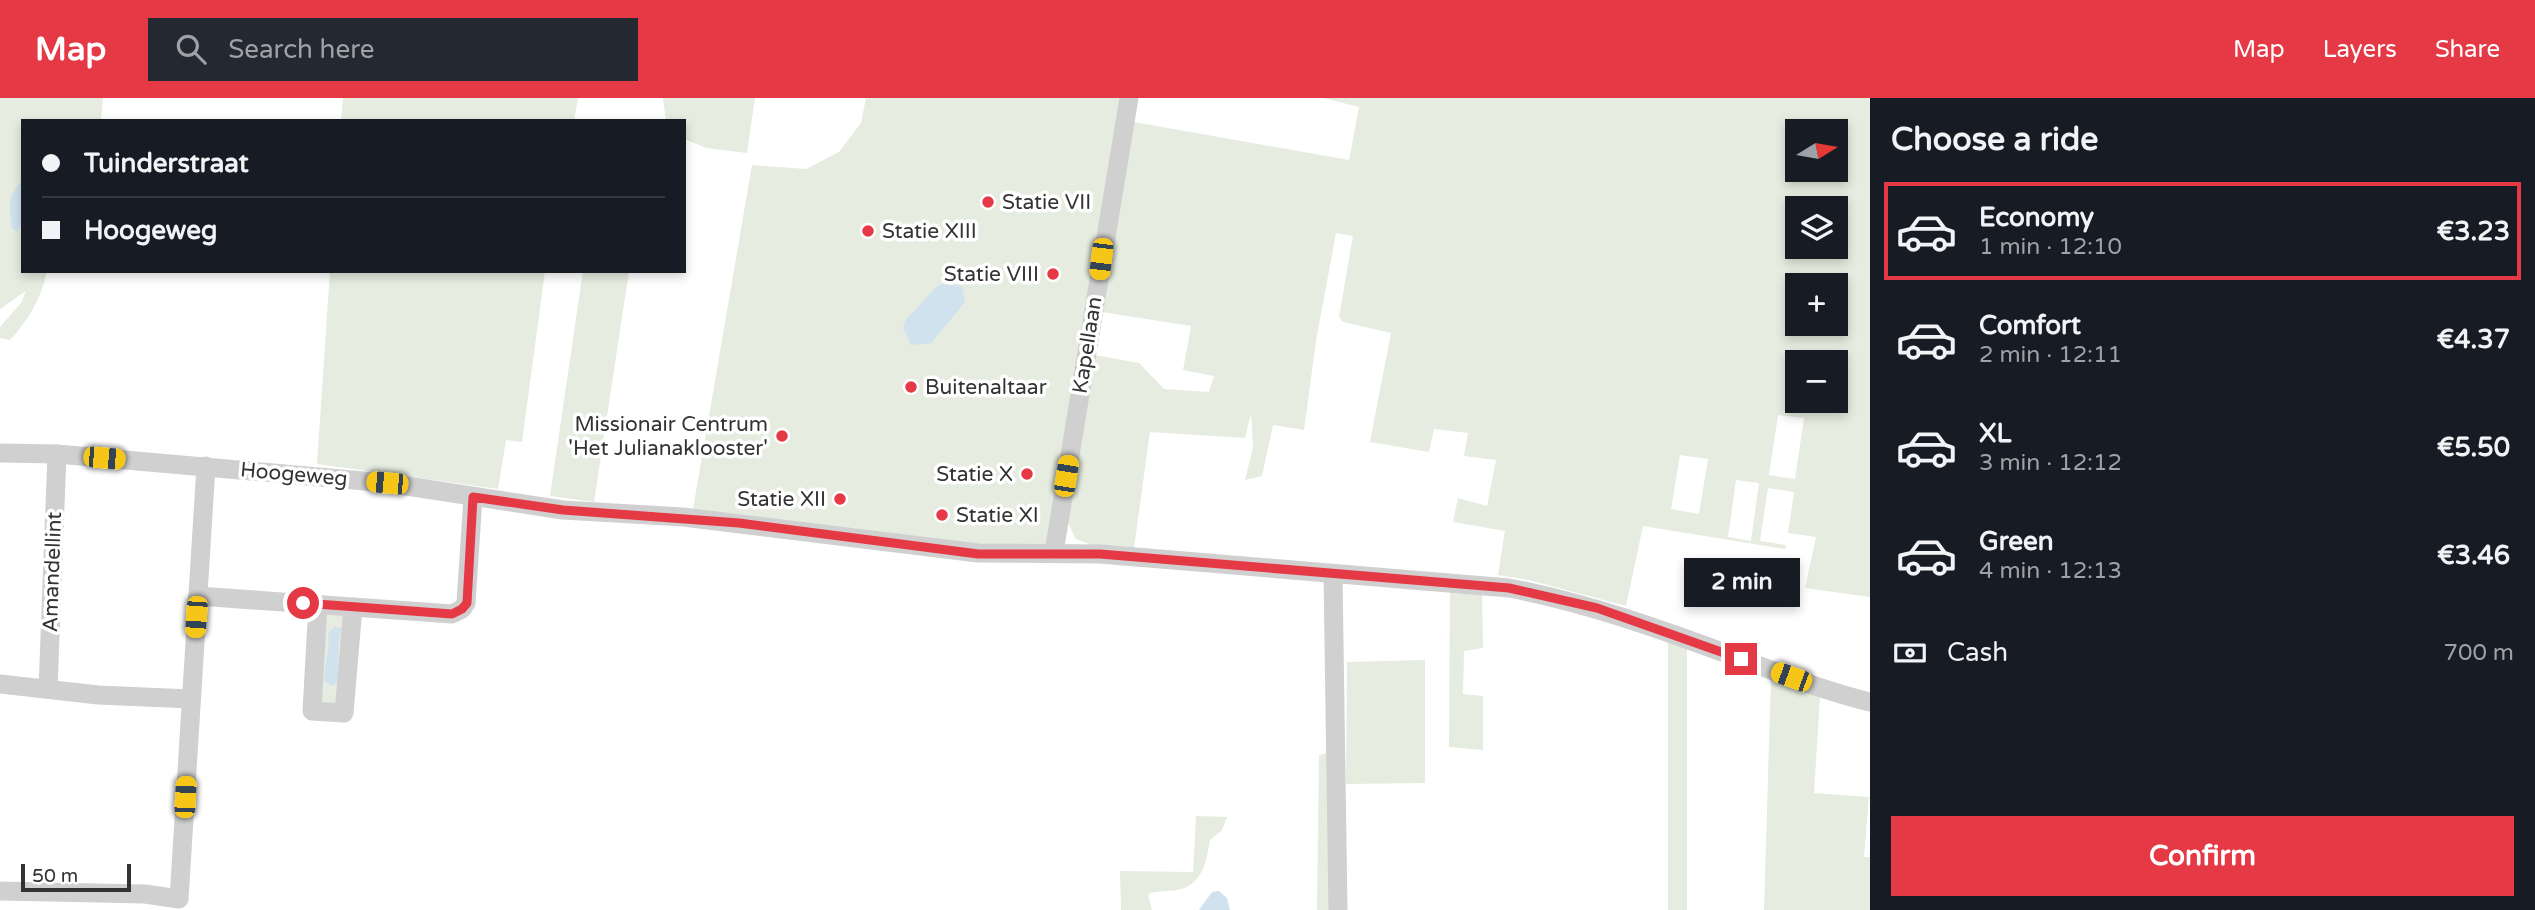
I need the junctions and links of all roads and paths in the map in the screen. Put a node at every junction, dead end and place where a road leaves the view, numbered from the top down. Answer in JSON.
{"nodes":[{"id":1,"x":1129,"y":98,"type":"edge"},
{"id":2,"x":0,"y":453,"type":"edge"},
{"id":3,"x":57,"y":454,"type":"junction"},
{"id":4,"x":206,"y":466,"type":"junction"},
{"id":5,"x":473,"y":497,"type":"junction"},
{"id":6,"x":1054,"y":552,"type":"junction"},
{"id":7,"x":1333,"y":575,"type":"junction"},
{"id":8,"x":198,"y":596,"type":"junction"},
{"id":9,"x":318,"y":604,"type":"junction"},
{"id":10,"x":353,"y":607,"type":"junction"},
{"id":11,"x":0,"y":684,"type":"edge"},
{"id":12,"x":48,"y":689,"type":"junction"},
{"id":13,"x":191,"y":699,"type":"junction"},
{"id":14,"x":1870,"y":702,"type":"edge"},
{"id":15,"x":0,"y":891,"type":"edge"},
{"id":16,"x":1338,"y":910,"type":"edge"}],
"edges":[{"from":1,"to":6,"type":"street","name":"Kapellaan"},
{"from":2,"to":3,"type":"street","name":"Hoogeweg"},
{"from":3,"to":4,"type":"street","name":"Hoogeweg"},
{"from":3,"to":12,"type":"street","name":"Amandellint"},
{"from":4,"to":5,"type":"street","name":"Hoogeweg"},
{"from":4,"to":8,"type":"street"},
{"from":5,"to":6,"type":"street","name":"Hoogeweg"},
{"from":5,"to":10,"type":"street"},
{"from":6,"to":7,"type":"street","name":"Hoogeweg"},
{"from":7,"to":14,"type":"street","name":"Hoogeweg"},
{"from":7,"to":16,"type":"street"},
{"from":8,"to":9,"type":"street"},
{"from":8,"to":13,"type":"street"},
{"from":9,"to":10,"type":"street"},
{"from":9,"to":10,"type":"street"},
{"from":11,"to":12,"type":"street"},
{"from":12,"to":13,"type":"street"},
{"from":13,"to":15,"type":"street"}]}
